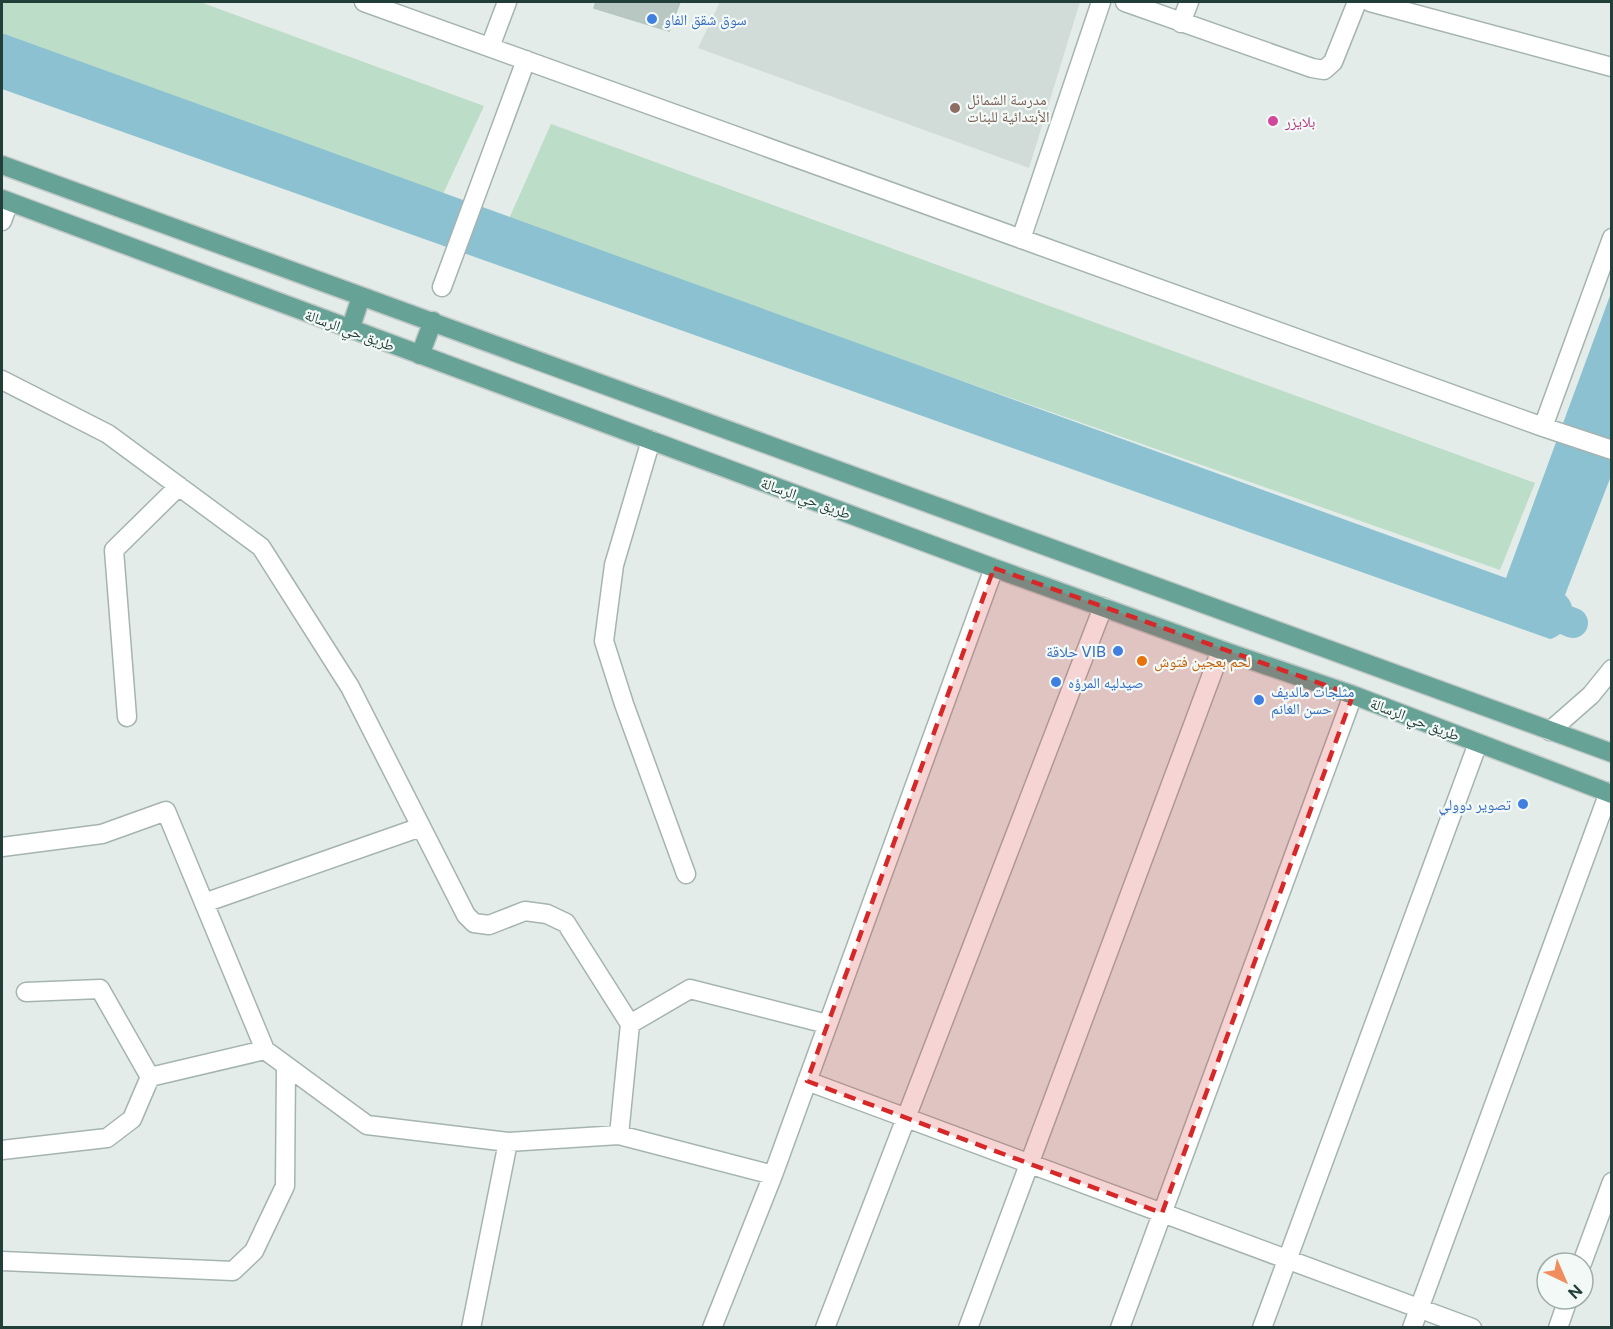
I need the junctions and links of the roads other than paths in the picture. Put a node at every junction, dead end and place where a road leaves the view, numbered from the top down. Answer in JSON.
{"nodes":[{"id":1,"x":364,"y":2,"type":"edge"},
{"id":2,"x":507,"y":2,"type":"edge"},
{"id":3,"x":1101,"y":2,"type":"edge"},
{"id":4,"x":1125,"y":2,"type":"edge"},
{"id":5,"x":1189,"y":2,"type":"edge"},
{"id":6,"x":1357,"y":2,"type":"edge"},
{"id":7,"x":1370,"y":2,"type":"edge"},
{"id":8,"x":1181,"y":23,"type":"junction"},
{"id":9,"x":490,"y":47,"type":"junction"},
{"id":10,"x":526,"y":60,"type":"junction"},
{"id":11,"x":1611,"y":67,"type":"edge"},
{"id":12,"x":2,"y":165,"type":"edge"},
{"id":13,"x":5,"y":201,"type":"edge"},
{"id":14,"x":2,"y":221,"type":"edge"},
{"id":15,"x":1611,"y":238,"type":"edge"},
{"id":16,"x":1021,"y":239,"type":"junction"},
{"id":17,"x":442,"y":287,"type":"dead end"},
{"id":18,"x":362,"y":297,"type":"junction"},
{"id":19,"x":433,"y":321,"type":"junction"},
{"id":20,"x":350,"y":330,"type":"junction"},
{"id":21,"x":420,"y":356,"type":"junction"},
{"id":22,"x":2,"y":380,"type":"edge"},
{"id":23,"x":1548,"y":429,"type":"junction"},
{"id":24,"x":651,"y":440,"type":"junction"},
{"id":25,"x":1611,"y":450,"type":"edge"},
{"id":26,"x":179,"y":486,"type":"junction"},
{"id":27,"x":994,"y":568,"type":"junction"},
{"id":28,"x":1103,"y":607,"type":"junction"},
{"id":29,"x":1221,"y":650,"type":"junction"},
{"id":30,"x":1611,"y":669,"type":"edge"},
{"id":31,"x":1353,"y":695,"type":"junction"},
{"id":32,"x":127,"y":717,"type":"dead end"},
{"id":33,"x":1550,"y":731,"type":"junction"},
{"id":34,"x":1478,"y":743,"type":"junction"},
{"id":35,"x":1611,"y":753,"type":"edge"},
{"id":36,"x":1610,"y":793,"type":"edge"},
{"id":37,"x":421,"y":827,"type":"junction"},
{"id":38,"x":2,"y":847,"type":"edge"},
{"id":39,"x":686,"y":874,"type":"dead end"},
{"id":40,"x":204,"y":903,"type":"junction"},
{"id":41,"x":26,"y":992,"type":"dead end"},
{"id":42,"x":630,"y":1024,"type":"junction"},
{"id":43,"x":828,"y":1024,"type":"junction"},
{"id":44,"x":265,"y":1050,"type":"junction"},
{"id":45,"x":286,"y":1066,"type":"junction"},
{"id":46,"x":150,"y":1077,"type":"junction"},
{"id":47,"x":807,"y":1081,"type":"junction"},
{"id":48,"x":906,"y":1118,"type":"junction"},
{"id":49,"x":619,"y":1135,"type":"junction"},
{"id":50,"x":508,"y":1143,"type":"junction"},
{"id":51,"x":2,"y":1150,"type":"edge"},
{"id":52,"x":1029,"y":1164,"type":"junction"},
{"id":53,"x":773,"y":1175,"type":"junction"},
{"id":54,"x":1611,"y":1182,"type":"edge"},
{"id":55,"x":1162,"y":1213,"type":"junction"},
{"id":56,"x":1586,"y":1251,"type":"edge"},
{"id":57,"x":1288,"y":1259,"type":"junction"},
{"id":58,"x":2,"y":1261,"type":"edge"},
{"id":59,"x":1419,"y":1308,"type":"junction"},
{"id":60,"x":1564,"y":1311,"type":"edge"},
{"id":61,"x":471,"y":1328,"type":"edge"},
{"id":62,"x":712,"y":1328,"type":"edge"},
{"id":63,"x":825,"y":1328,"type":"edge"},
{"id":64,"x":968,"y":1328,"type":"edge"},
{"id":65,"x":1120,"y":1328,"type":"edge"},
{"id":66,"x":1262,"y":1328,"type":"edge"},
{"id":67,"x":1412,"y":1328,"type":"edge"},
{"id":68,"x":1472,"y":1328,"type":"edge"},
{"id":69,"x":1558,"y":1328,"type":"edge"}],
"edges":[{"from":1,"to":9,"type":"street"},
{"from":2,"to":9,"type":"street"},
{"from":3,"to":16,"type":"street"},
{"from":4,"to":8,"type":"street"},
{"from":5,"to":8,"type":"street"},
{"from":6,"to":8,"type":"street"},
{"from":7,"to":11,"type":"street"},
{"from":9,"to":10,"type":"street"},
{"from":10,"to":16,"type":"street"},
{"from":10,"to":17,"type":"street"},
{"from":12,"to":18,"type":"main road"},
{"from":13,"to":14,"type":"street"},
{"from":13,"to":20,"type":"main road","name":"طريق حي الرسالة"},
{"from":15,"to":23,"type":"street"},
{"from":16,"to":23,"type":"street"},
{"from":18,"to":19,"type":"main road"},
{"from":18,"to":20,"type":"main road"},
{"from":19,"to":21,"type":"main road"},
{"from":19,"to":33,"type":"main road"},
{"from":20,"to":21,"type":"main road","name":"طريق حي الرسالة"},
{"from":21,"to":24,"type":"main road","name":"طريق حي الرسالة"},
{"from":22,"to":26,"type":"street"},
{"from":23,"to":25,"type":"street"},
{"from":24,"to":27,"type":"main road","name":"طريق حي الرسالة"},
{"from":24,"to":39,"type":"street"},
{"from":26,"to":32,"type":"street"},
{"from":26,"to":37,"type":"street"},
{"from":27,"to":28,"type":"main road","name":"طريق حي الرسالة"},
{"from":27,"to":43,"type":"street"},
{"from":28,"to":29,"type":"main road","name":"طريق حي الرسالة"},
{"from":28,"to":48,"type":"street"},
{"from":29,"to":31,"type":"main road","name":"طريق حي الرسالة"},
{"from":29,"to":52,"type":"street"},
{"from":30,"to":33,"type":"street"},
{"from":31,"to":34,"type":"main road","name":"طريق حي الرسالة"},
{"from":31,"to":55,"type":"street"},
{"from":33,"to":35,"type":"main road"},
{"from":34,"to":36,"type":"main road","name":"طريق حي الرسالة"},
{"from":34,"to":57,"type":"street"},
{"from":36,"to":59,"type":"street"},
{"from":37,"to":40,"type":"street"},
{"from":37,"to":42,"type":"street"},
{"from":38,"to":40,"type":"street"},
{"from":40,"to":44,"type":"street"},
{"from":41,"to":46,"type":"street"},
{"from":42,"to":43,"type":"street"},
{"from":42,"to":49,"type":"street"},
{"from":43,"to":47,"type":"street"},
{"from":44,"to":45,"type":"street"},
{"from":44,"to":46,"type":"street"},
{"from":45,"to":50,"type":"street"},
{"from":45,"to":58,"type":"street"},
{"from":46,"to":51,"type":"street"},
{"from":47,"to":48,"type":"street"},
{"from":47,"to":53,"type":"street"},
{"from":48,"to":52,"type":"street"},
{"from":48,"to":63,"type":"street"},
{"from":49,"to":50,"type":"street"},
{"from":49,"to":53,"type":"street"},
{"from":50,"to":61,"type":"street"},
{"from":52,"to":55,"type":"street"},
{"from":52,"to":64,"type":"street"},
{"from":53,"to":62,"type":"street"},
{"from":54,"to":56,"type":"street"},
{"from":55,"to":57,"type":"street"},
{"from":55,"to":65,"type":"street"},
{"from":57,"to":59,"type":"street"},
{"from":57,"to":66,"type":"street"},
{"from":59,"to":67,"type":"street"},
{"from":59,"to":68,"type":"street"},
{"from":60,"to":69,"type":"street"}]}
